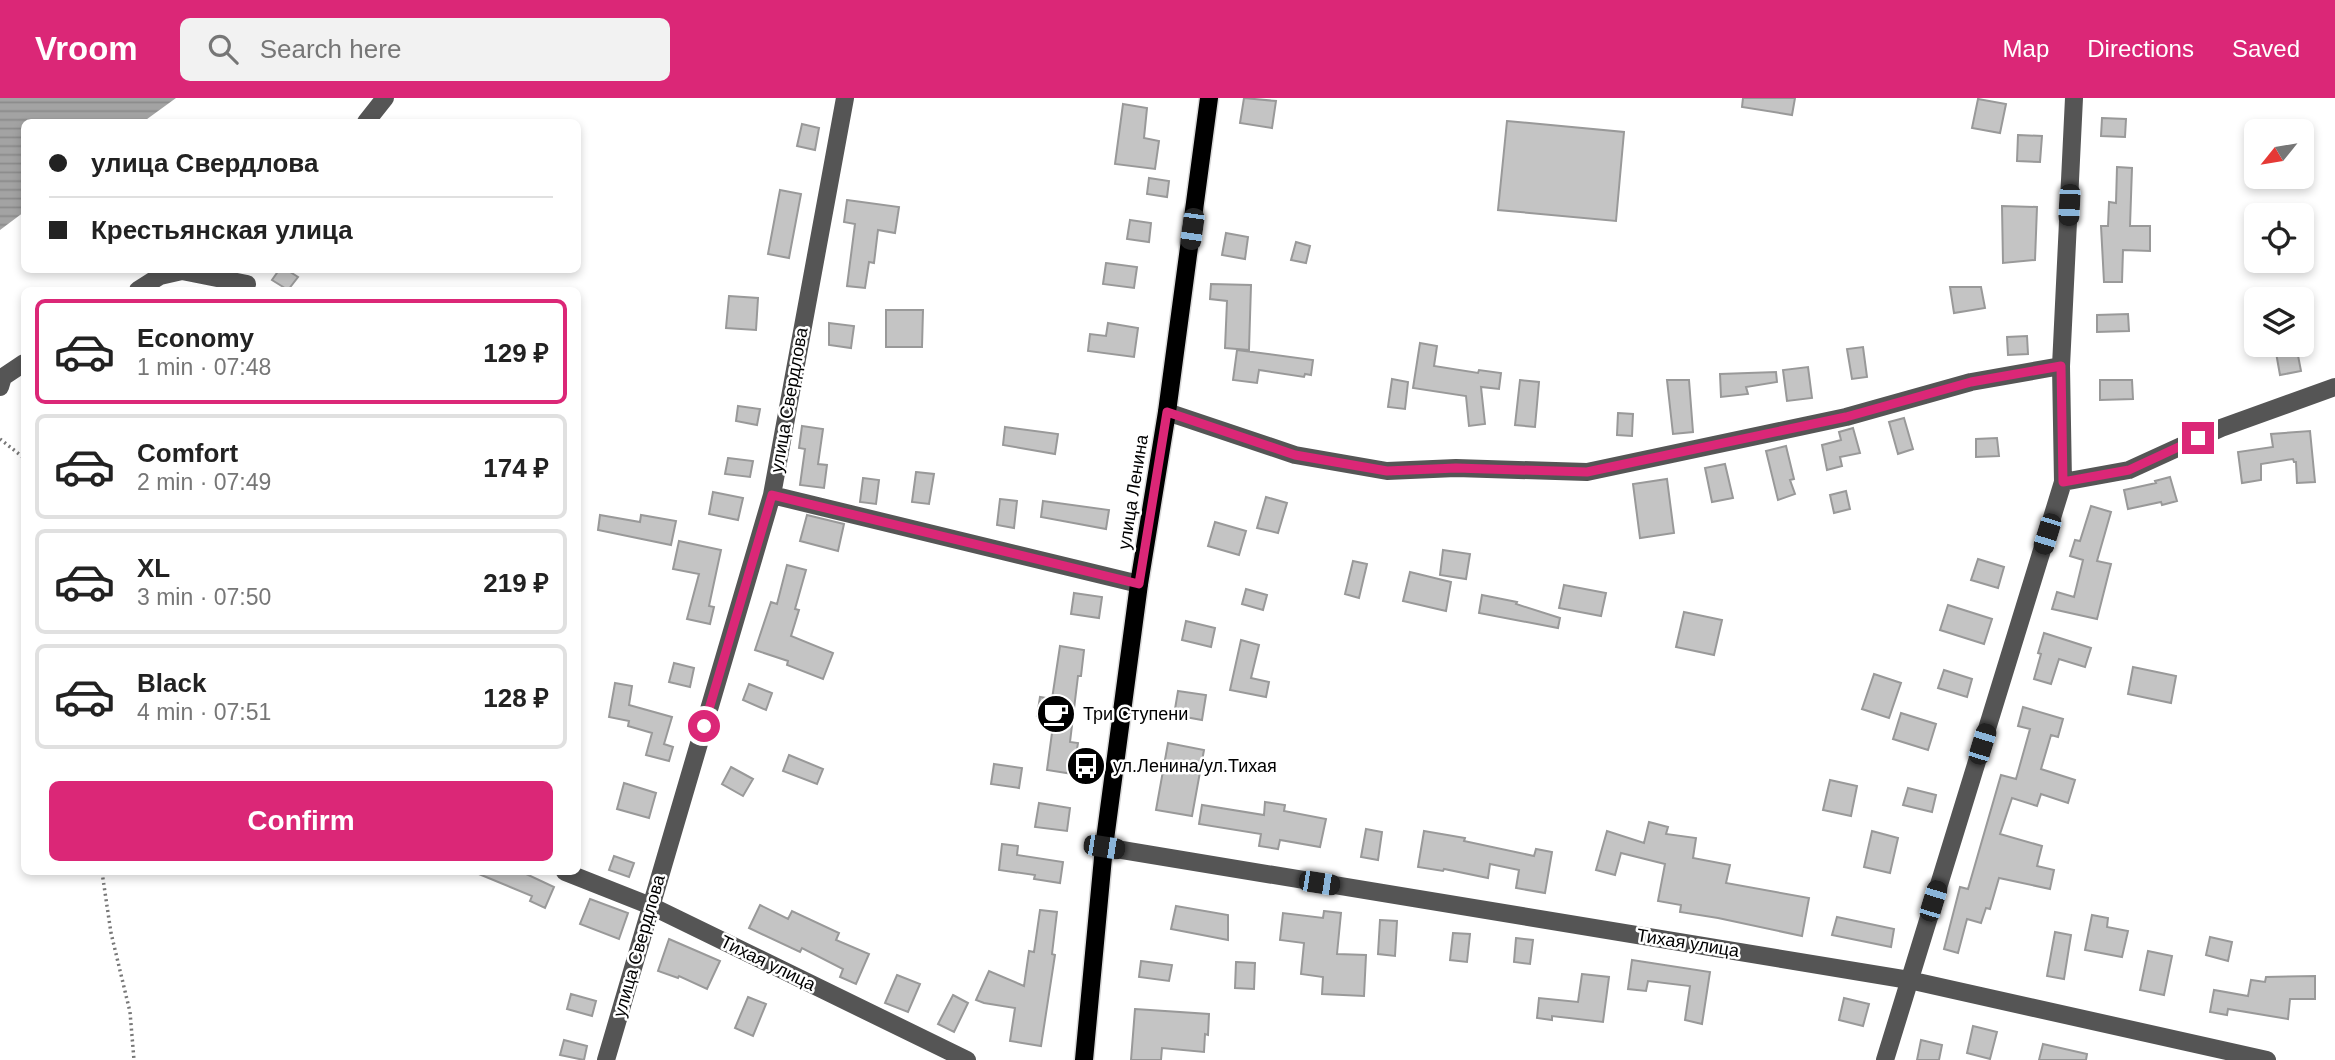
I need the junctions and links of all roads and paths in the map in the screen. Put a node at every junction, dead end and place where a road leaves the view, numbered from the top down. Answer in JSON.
{"nodes":[{"id":1,"x":385,"y":98,"type":"edge"},
{"id":2,"x":845,"y":98,"type":"edge"},
{"id":3,"x":1209,"y":98,"type":"edge"},
{"id":4,"x":2074,"y":98,"type":"edge"},
{"id":5,"x":368,"y":119,"type":"edge"},
{"id":6,"x":173,"y":273,"type":"edge"},
{"id":7,"x":196,"y":273,"type":"edge"},
{"id":8,"x":250,"y":281,"type":"edge"},
{"id":9,"x":143,"y":287,"type":"edge"},
{"id":10,"x":21,"y":365,"type":"edge"},
{"id":11,"x":2061,"y":366,"type":"junction"},
{"id":12,"x":0,"y":387,"type":"edge"},
{"id":13,"x":2335,"y":387,"type":"edge"},
{"id":14,"x":1167,"y":412,"type":"junction"},
{"id":15,"x":0,"y":439,"type":"edge"},
{"id":16,"x":21,"y":456,"type":"edge"},
{"id":17,"x":2063,"y":482,"type":"junction"},
{"id":18,"x":772,"y":495,"type":"junction"},
{"id":19,"x":1139,"y":584,"type":"junction"},
{"id":20,"x":1104,"y":847,"type":"junction"},
{"id":21,"x":102,"y":875,"type":"edge"},
{"id":22,"x":573,"y":875,"type":"edge"},
{"id":23,"x":651,"y":906,"type":"junction"},
{"id":24,"x":1909,"y":980,"type":"junction"},
{"id":25,"x":134,"y":1060,"type":"edge"},
{"id":26,"x":607,"y":1060,"type":"edge"},
{"id":27,"x":967,"y":1060,"type":"edge"},
{"id":28,"x":1084,"y":1060,"type":"edge"},
{"id":29,"x":1885,"y":1060,"type":"edge"},
{"id":30,"x":2267,"y":1060,"type":"edge"}],
"edges":[{"from":1,"to":5,"type":"street"},
{"from":2,"to":18,"type":"street","name":"улица Свердлова"},
{"from":3,"to":14,"type":"main road","name":"улица Ленина"},
{"from":4,"to":11,"type":"street"},
{"from":6,"to":9,"type":"street"},
{"from":7,"to":8,"type":"street"},
{"from":10,"to":12,"type":"street"},
{"from":11,"to":14,"type":"street"},
{"from":11,"to":17,"type":"street"},
{"from":13,"to":17,"type":"street"},
{"from":14,"to":19,"type":"main road","name":"улица Ленина"},
{"from":15,"to":16,"type":"path"},
{"from":17,"to":24,"type":"street"},
{"from":18,"to":19,"type":"street"},
{"from":18,"to":23,"type":"street","name":"улица Свердлова"},
{"from":19,"to":20,"type":"main road","name":"улица Ленина"},
{"from":20,"to":24,"type":"street","name":"Тихая улица"},
{"from":20,"to":28,"type":"main road","name":"улица Ленина"},
{"from":21,"to":25,"type":"path"},
{"from":22,"to":23,"type":"street","name":"Тихая улица"},
{"from":23,"to":26,"type":"street","name":"улица Свердлова"},
{"from":23,"to":27,"type":"street","name":"Тихая улица"},
{"from":24,"to":29,"type":"street"},
{"from":24,"to":30,"type":"street","name":"Тихая улица"}]}
